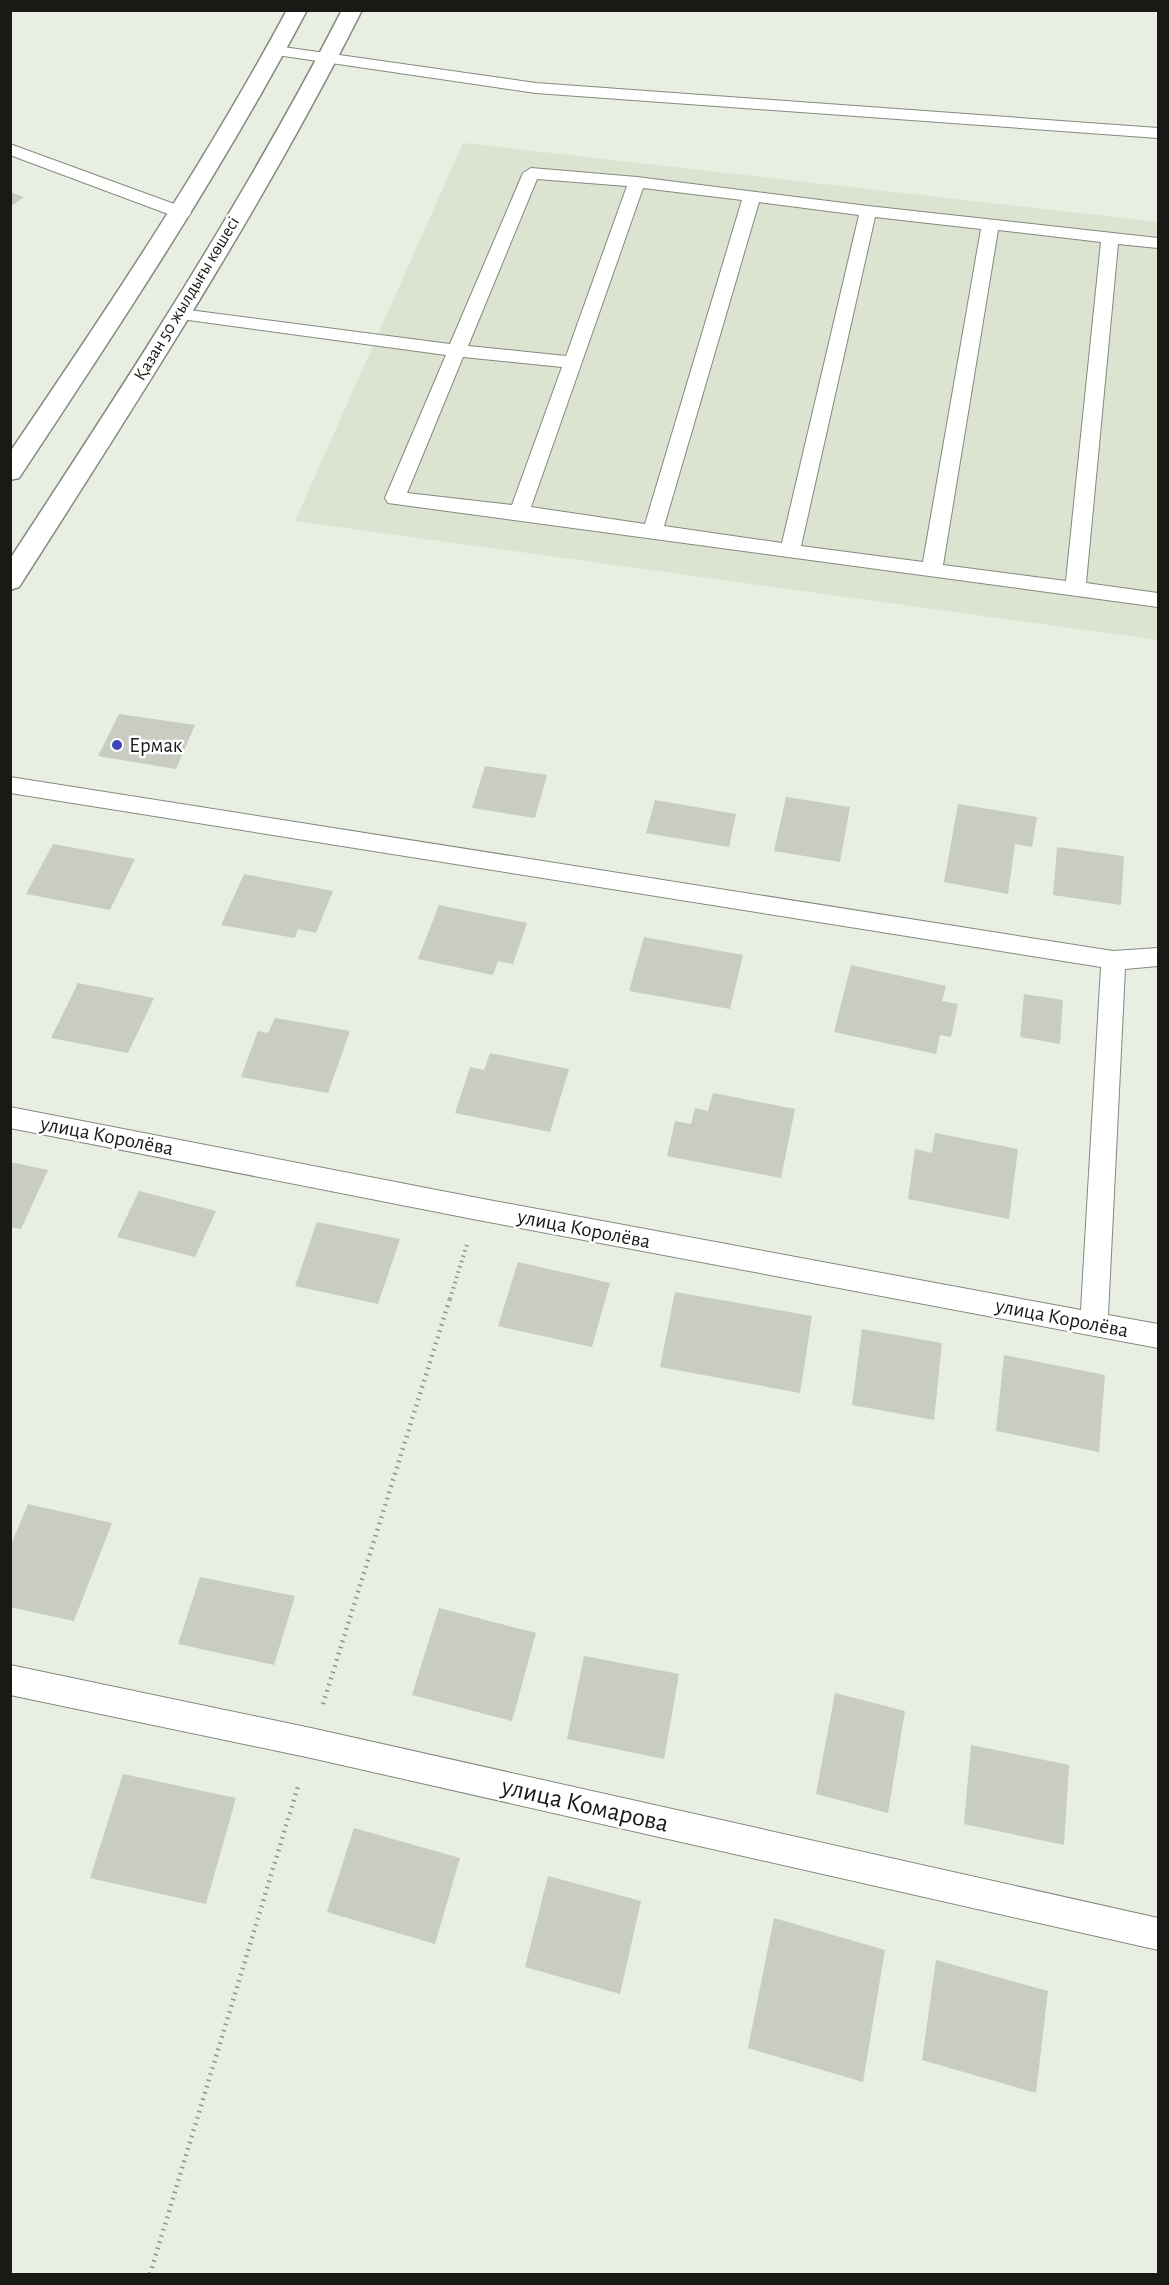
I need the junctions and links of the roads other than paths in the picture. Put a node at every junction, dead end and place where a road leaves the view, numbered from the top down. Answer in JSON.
{"nodes":[{"id":1,"x":297,"y":10,"type":"edge"},
{"id":2,"x":352,"y":10,"type":"edge"},
{"id":3,"x":276,"y":51,"type":"junction"},
{"id":4,"x":328,"y":57,"type":"junction"},
{"id":5,"x":1158,"y":133,"type":"edge"},
{"id":6,"x":10,"y":149,"type":"edge"},
{"id":7,"x":637,"y":182,"type":"junction"},
{"id":8,"x":752,"y":196,"type":"junction"},
{"id":9,"x":868,"y":211,"type":"junction"},
{"id":10,"x":182,"y":213,"type":"junction"},
{"id":11,"x":990,"y":225,"type":"junction"},
{"id":12,"x":1110,"y":238,"type":"junction"},
{"id":13,"x":1158,"y":243,"type":"edge"},
{"id":14,"x":180,"y":314,"type":"junction"},
{"id":15,"x":456,"y":351,"type":"junction"},
{"id":16,"x":573,"y":362,"type":"junction"},
{"id":17,"x":10,"y":472,"type":"edge"},
{"id":18,"x":519,"y":512,"type":"junction"},
{"id":19,"x":654,"y":530,"type":"junction"},
{"id":20,"x":790,"y":551,"type":"junction"},
{"id":21,"x":932,"y":570,"type":"junction"},
{"id":22,"x":10,"y":581,"type":"edge"},
{"id":23,"x":1074,"y":588,"type":"junction"},
{"id":24,"x":1158,"y":600,"type":"edge"},
{"id":25,"x":10,"y":785,"type":"edge"},
{"id":26,"x":1158,"y":957,"type":"edge"},
{"id":27,"x":1113,"y":960,"type":"junction"},
{"id":28,"x":10,"y":1117,"type":"edge"},
{"id":29,"x":1094,"y":1324,"type":"junction"},
{"id":30,"x":1158,"y":1336,"type":"edge"},
{"id":31,"x":10,"y":1680,"type":"edge"},
{"id":32,"x":1158,"y":1934,"type":"edge"}],
"edges":[{"from":1,"to":3,"type":"street"},
{"from":2,"to":4,"type":"street","name":"Қазан 50 жылдығы көшесі"},
{"from":3,"to":4,"type":"lane"},
{"from":3,"to":10,"type":"street"},
{"from":4,"to":5,"type":"lane"},
{"from":4,"to":14,"type":"street","name":"Қазан 50 жылдығы көшесі"},
{"from":6,"to":10,"type":"lane"},
{"from":7,"to":8,"type":"lane"},
{"from":7,"to":15,"type":"lane"},
{"from":7,"to":16,"type":"lane"},
{"from":8,"to":9,"type":"lane"},
{"from":8,"to":19,"type":"lane"},
{"from":9,"to":11,"type":"lane"},
{"from":9,"to":20,"type":"lane"},
{"from":10,"to":17,"type":"street"},
{"from":11,"to":12,"type":"lane"},
{"from":11,"to":21,"type":"lane"},
{"from":12,"to":13,"type":"lane"},
{"from":12,"to":23,"type":"lane"},
{"from":14,"to":15,"type":"lane"},
{"from":14,"to":22,"type":"street","name":"Қазан 50 жылдығы көшесі"},
{"from":15,"to":16,"type":"lane"},
{"from":15,"to":18,"type":"lane"},
{"from":16,"to":18,"type":"lane"},
{"from":18,"to":19,"type":"lane"},
{"from":19,"to":20,"type":"lane"},
{"from":20,"to":21,"type":"lane"},
{"from":21,"to":23,"type":"lane"},
{"from":23,"to":24,"type":"lane"},
{"from":25,"to":27,"type":"lane"},
{"from":26,"to":27,"type":"lane"},
{"from":27,"to":29,"type":"lane"},
{"from":28,"to":29,"type":"lane","name":"улица Королёва"},
{"from":29,"to":30,"type":"lane","name":"улица Королёва"},
{"from":31,"to":32,"type":"lane","name":"улица Комарова"}]}
